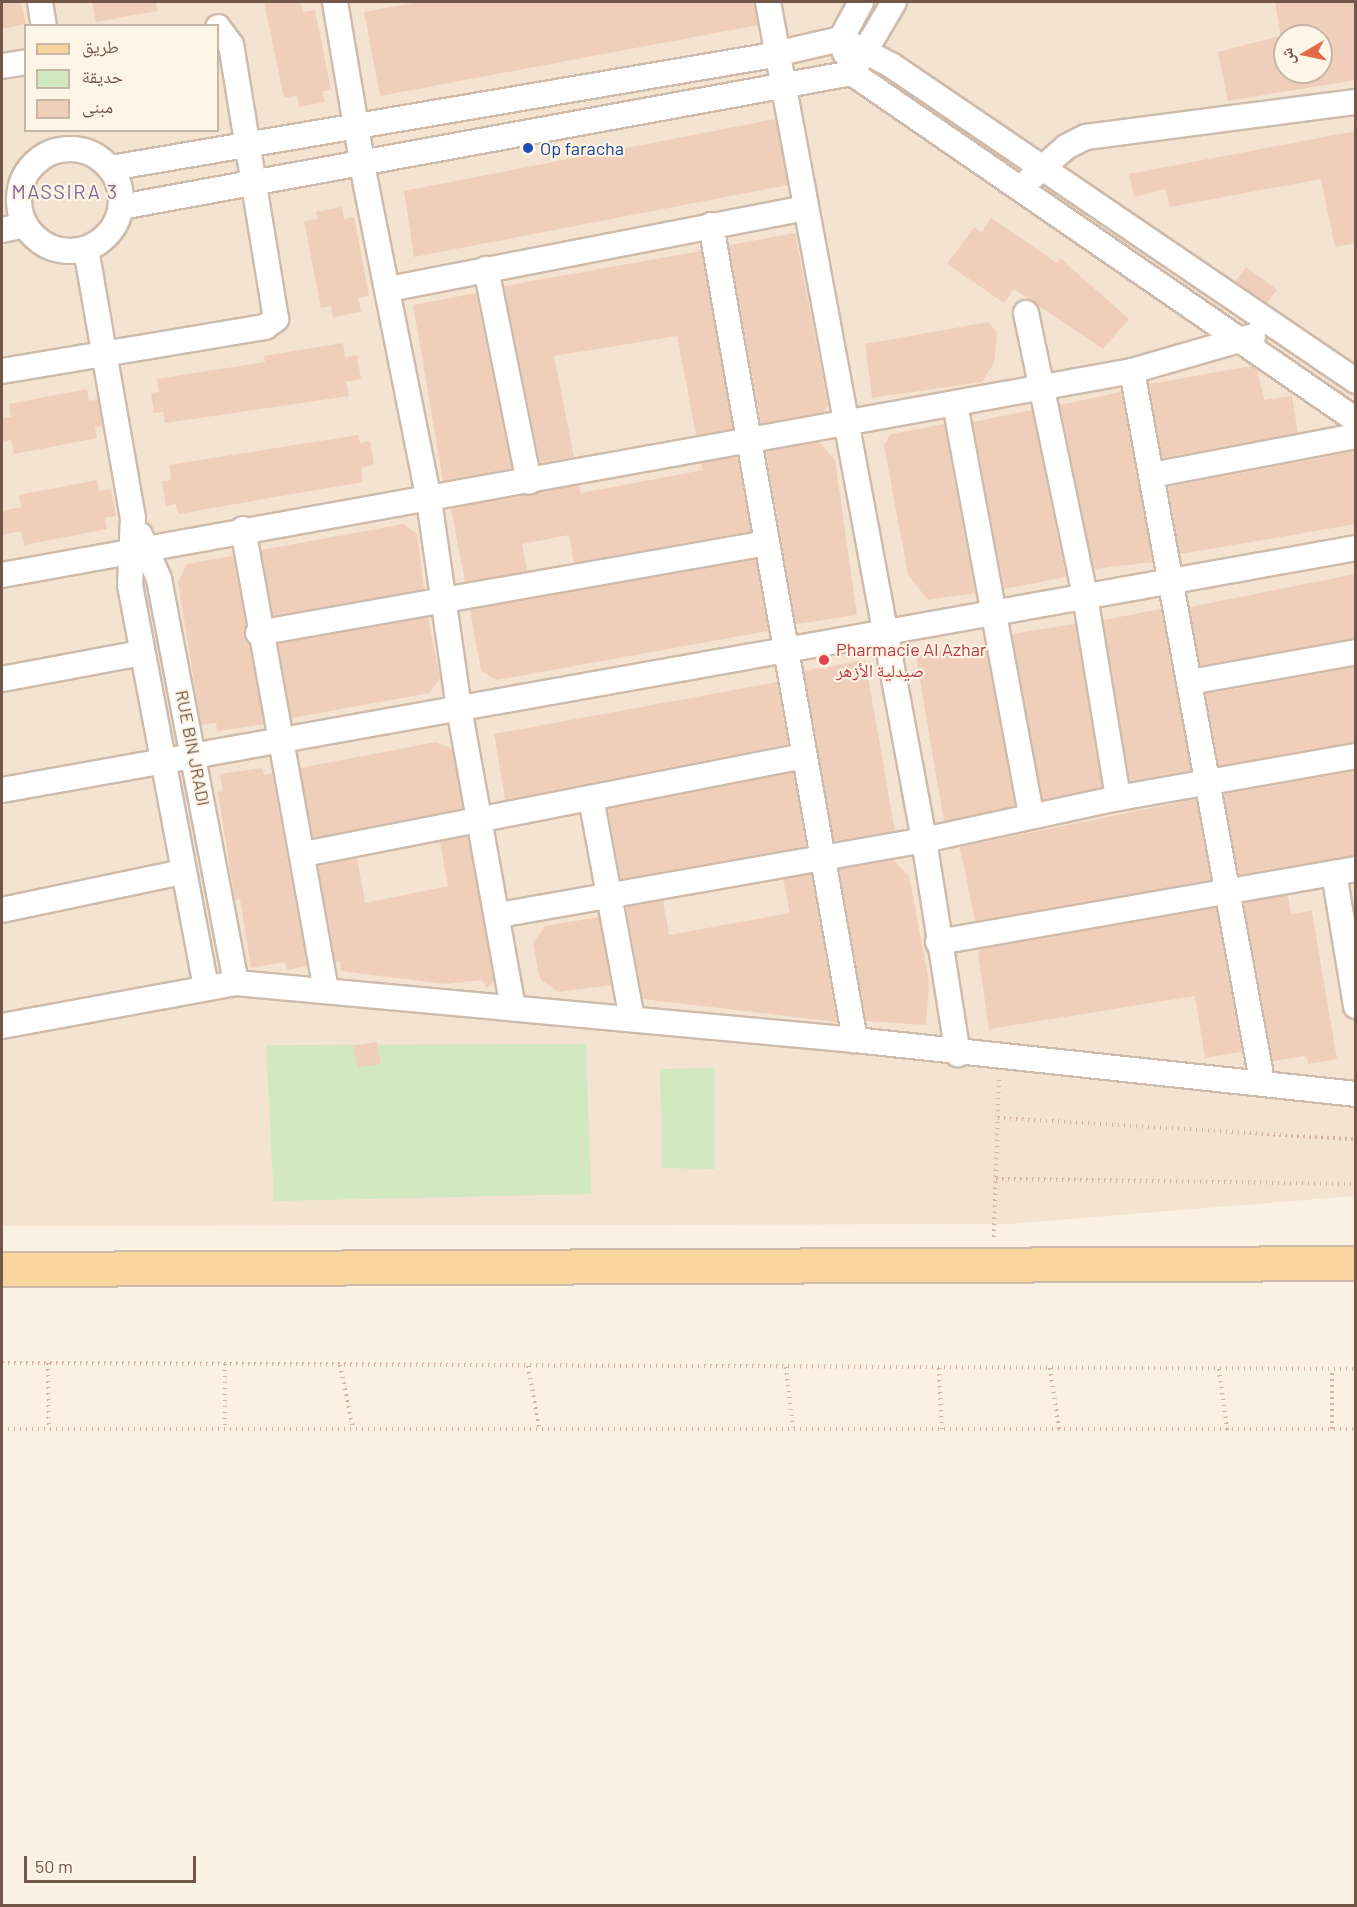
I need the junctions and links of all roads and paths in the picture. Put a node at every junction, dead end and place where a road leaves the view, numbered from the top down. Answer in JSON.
{"nodes":[{"id":1,"x":40,"y":2,"type":"edge"},
{"id":2,"x":335,"y":2,"type":"edge"},
{"id":3,"x":768,"y":2,"type":"edge"},
{"id":4,"x":861,"y":2,"type":"edge"},
{"id":5,"x":894,"y":2,"type":"edge"},
{"id":6,"x":44,"y":24,"type":"edge"},
{"id":7,"x":219,"y":28,"type":"edge"},
{"id":8,"x":841,"y":39,"type":"junction"},
{"id":9,"x":867,"y":51,"type":"junction"},
{"id":10,"x":777,"y":53,"type":"junction"},
{"id":11,"x":24,"y":62,"type":"edge"},
{"id":12,"x":2,"y":66,"type":"edge"},
{"id":13,"x":852,"y":73,"type":"junction"},
{"id":14,"x":782,"y":82,"type":"junction"},
{"id":15,"x":1356,"y":102,"type":"edge"},
{"id":16,"x":356,"y":126,"type":"junction"},
{"id":17,"x":65,"y":139,"type":"edge"},
{"id":18,"x":246,"y":146,"type":"junction"},
{"id":19,"x":363,"y":165,"type":"junction"},
{"id":20,"x":111,"y":168,"type":"junction"},
{"id":21,"x":1040,"y":168,"type":"junction"},
{"id":22,"x":253,"y":186,"type":"junction"},
{"id":23,"x":1022,"y":187,"type":"junction"},
{"id":24,"x":10,"y":193,"type":"edge"},
{"id":25,"x":121,"y":207,"type":"junction"},
{"id":26,"x":805,"y":208,"type":"junction"},
{"id":27,"x":25,"y":225,"type":"junction"},
{"id":28,"x":711,"y":225,"type":"junction"},
{"id":29,"x":2,"y":230,"type":"edge"},
{"id":30,"x":86,"y":249,"type":"junction"},
{"id":31,"x":486,"y":269,"type":"junction"},
{"id":32,"x":389,"y":289,"type":"junction"},
{"id":33,"x":1026,"y":313,"type":"dead end"},
{"id":34,"x":1273,"y":324,"type":"junction"},
{"id":35,"x":1245,"y":341,"type":"junction"},
{"id":36,"x":105,"y":351,"type":"junction"},
{"id":37,"x":2,"y":371,"type":"edge"},
{"id":38,"x":1132,"y":371,"type":"junction"},
{"id":39,"x":1356,"y":381,"type":"edge"},
{"id":40,"x":1044,"y":388,"type":"junction"},
{"id":41,"x":955,"y":404,"type":"junction"},
{"id":42,"x":1356,"y":420,"type":"edge"},
{"id":43,"x":845,"y":425,"type":"junction"},
{"id":44,"x":1356,"y":435,"type":"edge"},
{"id":45,"x":750,"y":441,"type":"junction"},
{"id":46,"x":1152,"y":475,"type":"junction"},
{"id":47,"x":529,"y":482,"type":"junction"},
{"id":48,"x":429,"y":500,"type":"junction"},
{"id":49,"x":243,"y":529,"type":"junction"},
{"id":50,"x":767,"y":543,"type":"junction"},
{"id":51,"x":1356,"y":548,"type":"edge"},
{"id":52,"x":139,"y":549,"type":"junction"},
{"id":53,"x":2,"y":575,"type":"edge"},
{"id":54,"x":1172,"y":580,"type":"junction"},
{"id":55,"x":1085,"y":596,"type":"junction"},
{"id":56,"x":444,"y":602,"type":"junction"},
{"id":57,"x":992,"y":612,"type":"junction"},
{"id":58,"x":886,"y":632,"type":"junction"},
{"id":59,"x":258,"y":633,"type":"junction"},
{"id":60,"x":783,"y":650,"type":"junction"},
{"id":61,"x":1356,"y":652,"type":"edge"},
{"id":62,"x":141,"y":653,"type":"junction"},
{"id":63,"x":2,"y":679,"type":"edge"},
{"id":64,"x":1190,"y":682,"type":"junction"},
{"id":65,"x":459,"y":708,"type":"junction"},
{"id":66,"x":281,"y":740,"type":"junction"},
{"id":67,"x":195,"y":756,"type":"junction"},
{"id":68,"x":803,"y":756,"type":"junction"},
{"id":69,"x":1356,"y":756,"type":"edge"},
{"id":70,"x":163,"y":761,"type":"junction"},
{"id":71,"x":1208,"y":783,"type":"junction"},
{"id":72,"x":2,"y":790,"type":"edge"},
{"id":73,"x":591,"y":798,"type":"junction"},
{"id":74,"x":1118,"y":798,"type":"junction"},
{"id":75,"x":1031,"y":816,"type":"junction"},
{"id":76,"x":480,"y":819,"type":"junction"},
{"id":77,"x":924,"y":840,"type":"junction"},
{"id":78,"x":304,"y":854,"type":"junction"},
{"id":79,"x":822,"y":859,"type":"junction"},
{"id":80,"x":1345,"y":871,"type":"edge"},
{"id":81,"x":183,"y":872,"type":"junction"},
{"id":82,"x":1226,"y":892,"type":"junction"},
{"id":83,"x":610,"y":898,"type":"junction"},
{"id":84,"x":2,"y":910,"type":"edge"},
{"id":85,"x":499,"y":915,"type":"junction"},
{"id":86,"x":938,"y":942,"type":"junction"},
{"id":87,"x":236,"y":983,"type":"junction"},
{"id":88,"x":206,"y":987,"type":"junction"},
{"id":89,"x":326,"y":991,"type":"junction"},
{"id":90,"x":1356,"y":1006,"type":"edge"},
{"id":91,"x":513,"y":1008,"type":"junction"},
{"id":92,"x":632,"y":1019,"type":"junction"},
{"id":93,"x":2,"y":1026,"type":"edge"},
{"id":94,"x":855,"y":1040,"type":"junction"},
{"id":95,"x":958,"y":1054,"type":"junction"},
{"id":96,"x":1000,"y":1059,"type":"junction"},
{"id":97,"x":1260,"y":1070,"type":"dead end"},
{"id":98,"x":1356,"y":1094,"type":"edge"},
{"id":99,"x":998,"y":1118,"type":"junction"},
{"id":100,"x":1356,"y":1139,"type":"edge"},
{"id":101,"x":996,"y":1179,"type":"junction"},
{"id":102,"x":1356,"y":1184,"type":"edge"},
{"id":103,"x":1356,"y":1263,"type":"edge"},
{"id":104,"x":994,"y":1264,"type":"junction"},
{"id":105,"x":2,"y":1269,"type":"edge"},
{"id":106,"x":2,"y":1363,"type":"edge"},
{"id":107,"x":48,"y":1363,"type":"junction"},
{"id":108,"x":225,"y":1364,"type":"junction"},
{"id":109,"x":340,"y":1365,"type":"junction"},
{"id":110,"x":528,"y":1366,"type":"junction"},
{"id":111,"x":786,"y":1367,"type":"junction"},
{"id":112,"x":939,"y":1368,"type":"junction"},
{"id":113,"x":1050,"y":1368,"type":"junction"},
{"id":114,"x":1219,"y":1369,"type":"junction"},
{"id":115,"x":1332,"y":1369,"type":"junction"},
{"id":116,"x":1356,"y":1369,"type":"edge"},
{"id":117,"x":539,"y":1427,"type":"junction"},
{"id":118,"x":225,"y":1428,"type":"junction"},
{"id":119,"x":353,"y":1428,"type":"junction"},
{"id":120,"x":793,"y":1428,"type":"junction"},
{"id":121,"x":2,"y":1429,"type":"edge"},
{"id":122,"x":49,"y":1429,"type":"junction"},
{"id":123,"x":942,"y":1429,"type":"junction"},
{"id":124,"x":1356,"y":1429,"type":"edge"},
{"id":125,"x":1059,"y":1430,"type":"junction"},
{"id":126,"x":1227,"y":1430,"type":"junction"},
{"id":127,"x":1332,"y":1430,"type":"junction"}],
"edges":[{"from":1,"to":6,"type":"street"},
{"from":2,"to":16,"type":"street"},
{"from":3,"to":10,"type":"street"},
{"from":4,"to":8,"type":"street"},
{"from":5,"to":9,"type":"street"},
{"from":7,"to":18,"type":"street"},
{"from":8,"to":9,"type":"street"},
{"from":8,"to":10,"type":"street"},
{"from":8,"to":13,"type":"street"},
{"from":9,"to":13,"type":"street"},
{"from":9,"to":21,"type":"street"},
{"from":10,"to":14,"type":"street"},
{"from":10,"to":16,"type":"street"},
{"from":11,"to":12,"type":"street"},
{"from":13,"to":14,"type":"street"},
{"from":13,"to":23,"type":"street"},
{"from":14,"to":19,"type":"street"},
{"from":14,"to":26,"type":"street"},
{"from":15,"to":21,"type":"street"},
{"from":16,"to":18,"type":"street"},
{"from":16,"to":19,"type":"street"},
{"from":17,"to":20,"type":"street"},
{"from":17,"to":24,"type":"street"},
{"from":18,"to":20,"type":"street"},
{"from":18,"to":22,"type":"street"},
{"from":19,"to":22,"type":"street"},
{"from":19,"to":32,"type":"street"},
{"from":20,"to":25,"type":"street"},
{"from":21,"to":23,"type":"street"},
{"from":21,"to":34,"type":"street"},
{"from":22,"to":25,"type":"street"},
{"from":22,"to":36,"type":"street"},
{"from":23,"to":35,"type":"street"},
{"from":24,"to":27,"type":"street"},
{"from":25,"to":30,"type":"street"},
{"from":26,"to":28,"type":"street"},
{"from":26,"to":43,"type":"street"},
{"from":27,"to":29,"type":"street"},
{"from":27,"to":30,"type":"street"},
{"from":28,"to":31,"type":"street"},
{"from":28,"to":45,"type":"street"},
{"from":30,"to":36,"type":"street","name":"RUE BIN JRADI"},
{"from":31,"to":32,"type":"street"},
{"from":31,"to":47,"type":"street"},
{"from":32,"to":48,"type":"street"},
{"from":33,"to":40,"type":"street"},
{"from":34,"to":35,"type":"street"},
{"from":34,"to":39,"type":"street"},
{"from":35,"to":38,"type":"street"},
{"from":35,"to":42,"type":"street"},
{"from":36,"to":37,"type":"street"},
{"from":36,"to":52,"type":"street","name":"RUE BIN JRADI"},
{"from":38,"to":40,"type":"street"},
{"from":38,"to":46,"type":"street"},
{"from":40,"to":41,"type":"street"},
{"from":40,"to":55,"type":"street"},
{"from":41,"to":43,"type":"street"},
{"from":41,"to":57,"type":"street"},
{"from":43,"to":45,"type":"street"},
{"from":43,"to":58,"type":"street"},
{"from":44,"to":46,"type":"street"},
{"from":45,"to":47,"type":"street"},
{"from":45,"to":50,"type":"street"},
{"from":46,"to":54,"type":"street"},
{"from":47,"to":48,"type":"street"},
{"from":48,"to":49,"type":"street"},
{"from":48,"to":56,"type":"street"},
{"from":49,"to":52,"type":"street"},
{"from":49,"to":59,"type":"street"},
{"from":50,"to":56,"type":"street"},
{"from":50,"to":60,"type":"street"},
{"from":51,"to":54,"type":"street"},
{"from":52,"to":53,"type":"street"},
{"from":52,"to":62,"type":"street","name":"RUE BIN JRADI"},
{"from":52,"to":67,"type":"street","name":"RUE BIN JRADI"},
{"from":54,"to":55,"type":"street"},
{"from":54,"to":64,"type":"street"},
{"from":55,"to":57,"type":"street"},
{"from":55,"to":74,"type":"street"},
{"from":56,"to":59,"type":"street"},
{"from":56,"to":65,"type":"street"},
{"from":57,"to":58,"type":"street"},
{"from":57,"to":75,"type":"street"},
{"from":58,"to":60,"type":"street"},
{"from":58,"to":77,"type":"street"},
{"from":59,"to":66,"type":"street"},
{"from":60,"to":65,"type":"street"},
{"from":60,"to":68,"type":"street"},
{"from":61,"to":64,"type":"street"},
{"from":62,"to":63,"type":"street"},
{"from":62,"to":70,"type":"street","name":"RUE BIN JRADI"},
{"from":64,"to":71,"type":"street"},
{"from":65,"to":66,"type":"street"},
{"from":65,"to":76,"type":"street"},
{"from":66,"to":67,"type":"street"},
{"from":66,"to":78,"type":"street"},
{"from":67,"to":70,"type":"street"},
{"from":67,"to":87,"type":"street","name":"RUE BIN JRADI"},
{"from":68,"to":73,"type":"street"},
{"from":68,"to":79,"type":"street"},
{"from":69,"to":71,"type":"street"},
{"from":70,"to":72,"type":"street"},
{"from":70,"to":81,"type":"street","name":"RUE BIN JRADI"},
{"from":71,"to":74,"type":"street"},
{"from":71,"to":82,"type":"street"},
{"from":73,"to":76,"type":"street"},
{"from":73,"to":83,"type":"street"},
{"from":74,"to":75,"type":"street"},
{"from":75,"to":77,"type":"street"},
{"from":76,"to":78,"type":"street"},
{"from":76,"to":85,"type":"street"},
{"from":77,"to":79,"type":"street"},
{"from":77,"to":86,"type":"street"},
{"from":78,"to":89,"type":"street"},
{"from":79,"to":83,"type":"street"},
{"from":79,"to":94,"type":"street"},
{"from":80,"to":82,"type":"street"},
{"from":80,"to":90,"type":"street"},
{"from":81,"to":84,"type":"street"},
{"from":81,"to":88,"type":"street","name":"RUE BIN JRADI"},
{"from":82,"to":86,"type":"street"},
{"from":82,"to":97,"type":"street"},
{"from":83,"to":85,"type":"street"},
{"from":83,"to":92,"type":"street"},
{"from":85,"to":91,"type":"street"},
{"from":86,"to":95,"type":"street"},
{"from":87,"to":88,"type":"street"},
{"from":87,"to":89,"type":"street"},
{"from":88,"to":93,"type":"street"},
{"from":89,"to":91,"type":"street"},
{"from":91,"to":92,"type":"street"},
{"from":92,"to":94,"type":"street"},
{"from":94,"to":95,"type":"street"},
{"from":95,"to":96,"type":"street"},
{"from":96,"to":98,"type":"street"},
{"from":96,"to":99,"type":"path"},
{"from":99,"to":100,"type":"path"},
{"from":99,"to":101,"type":"path"},
{"from":101,"to":102,"type":"path"},
{"from":101,"to":104,"type":"path"},
{"from":103,"to":104,"type":"main road"},
{"from":104,"to":105,"type":"main road"},
{"from":106,"to":107,"type":"path"},
{"from":107,"to":108,"type":"path"},
{"from":107,"to":122,"type":"path"},
{"from":108,"to":109,"type":"path"},
{"from":108,"to":118,"type":"path"},
{"from":109,"to":110,"type":"path"},
{"from":109,"to":119,"type":"path"},
{"from":110,"to":111,"type":"path"},
{"from":110,"to":117,"type":"path"},
{"from":111,"to":112,"type":"path"},
{"from":111,"to":120,"type":"path"},
{"from":112,"to":113,"type":"path"},
{"from":112,"to":123,"type":"path"},
{"from":113,"to":114,"type":"path"},
{"from":113,"to":125,"type":"path"},
{"from":114,"to":115,"type":"path"},
{"from":114,"to":126,"type":"path"},
{"from":115,"to":116,"type":"path"},
{"from":115,"to":127,"type":"path"},
{"from":117,"to":119,"type":"path"},
{"from":117,"to":120,"type":"path"},
{"from":118,"to":119,"type":"path"},
{"from":118,"to":122,"type":"path"},
{"from":120,"to":123,"type":"path"},
{"from":121,"to":122,"type":"path"},
{"from":123,"to":125,"type":"path"},
{"from":124,"to":127,"type":"path"},
{"from":125,"to":126,"type":"path"},
{"from":126,"to":127,"type":"path"}]}
